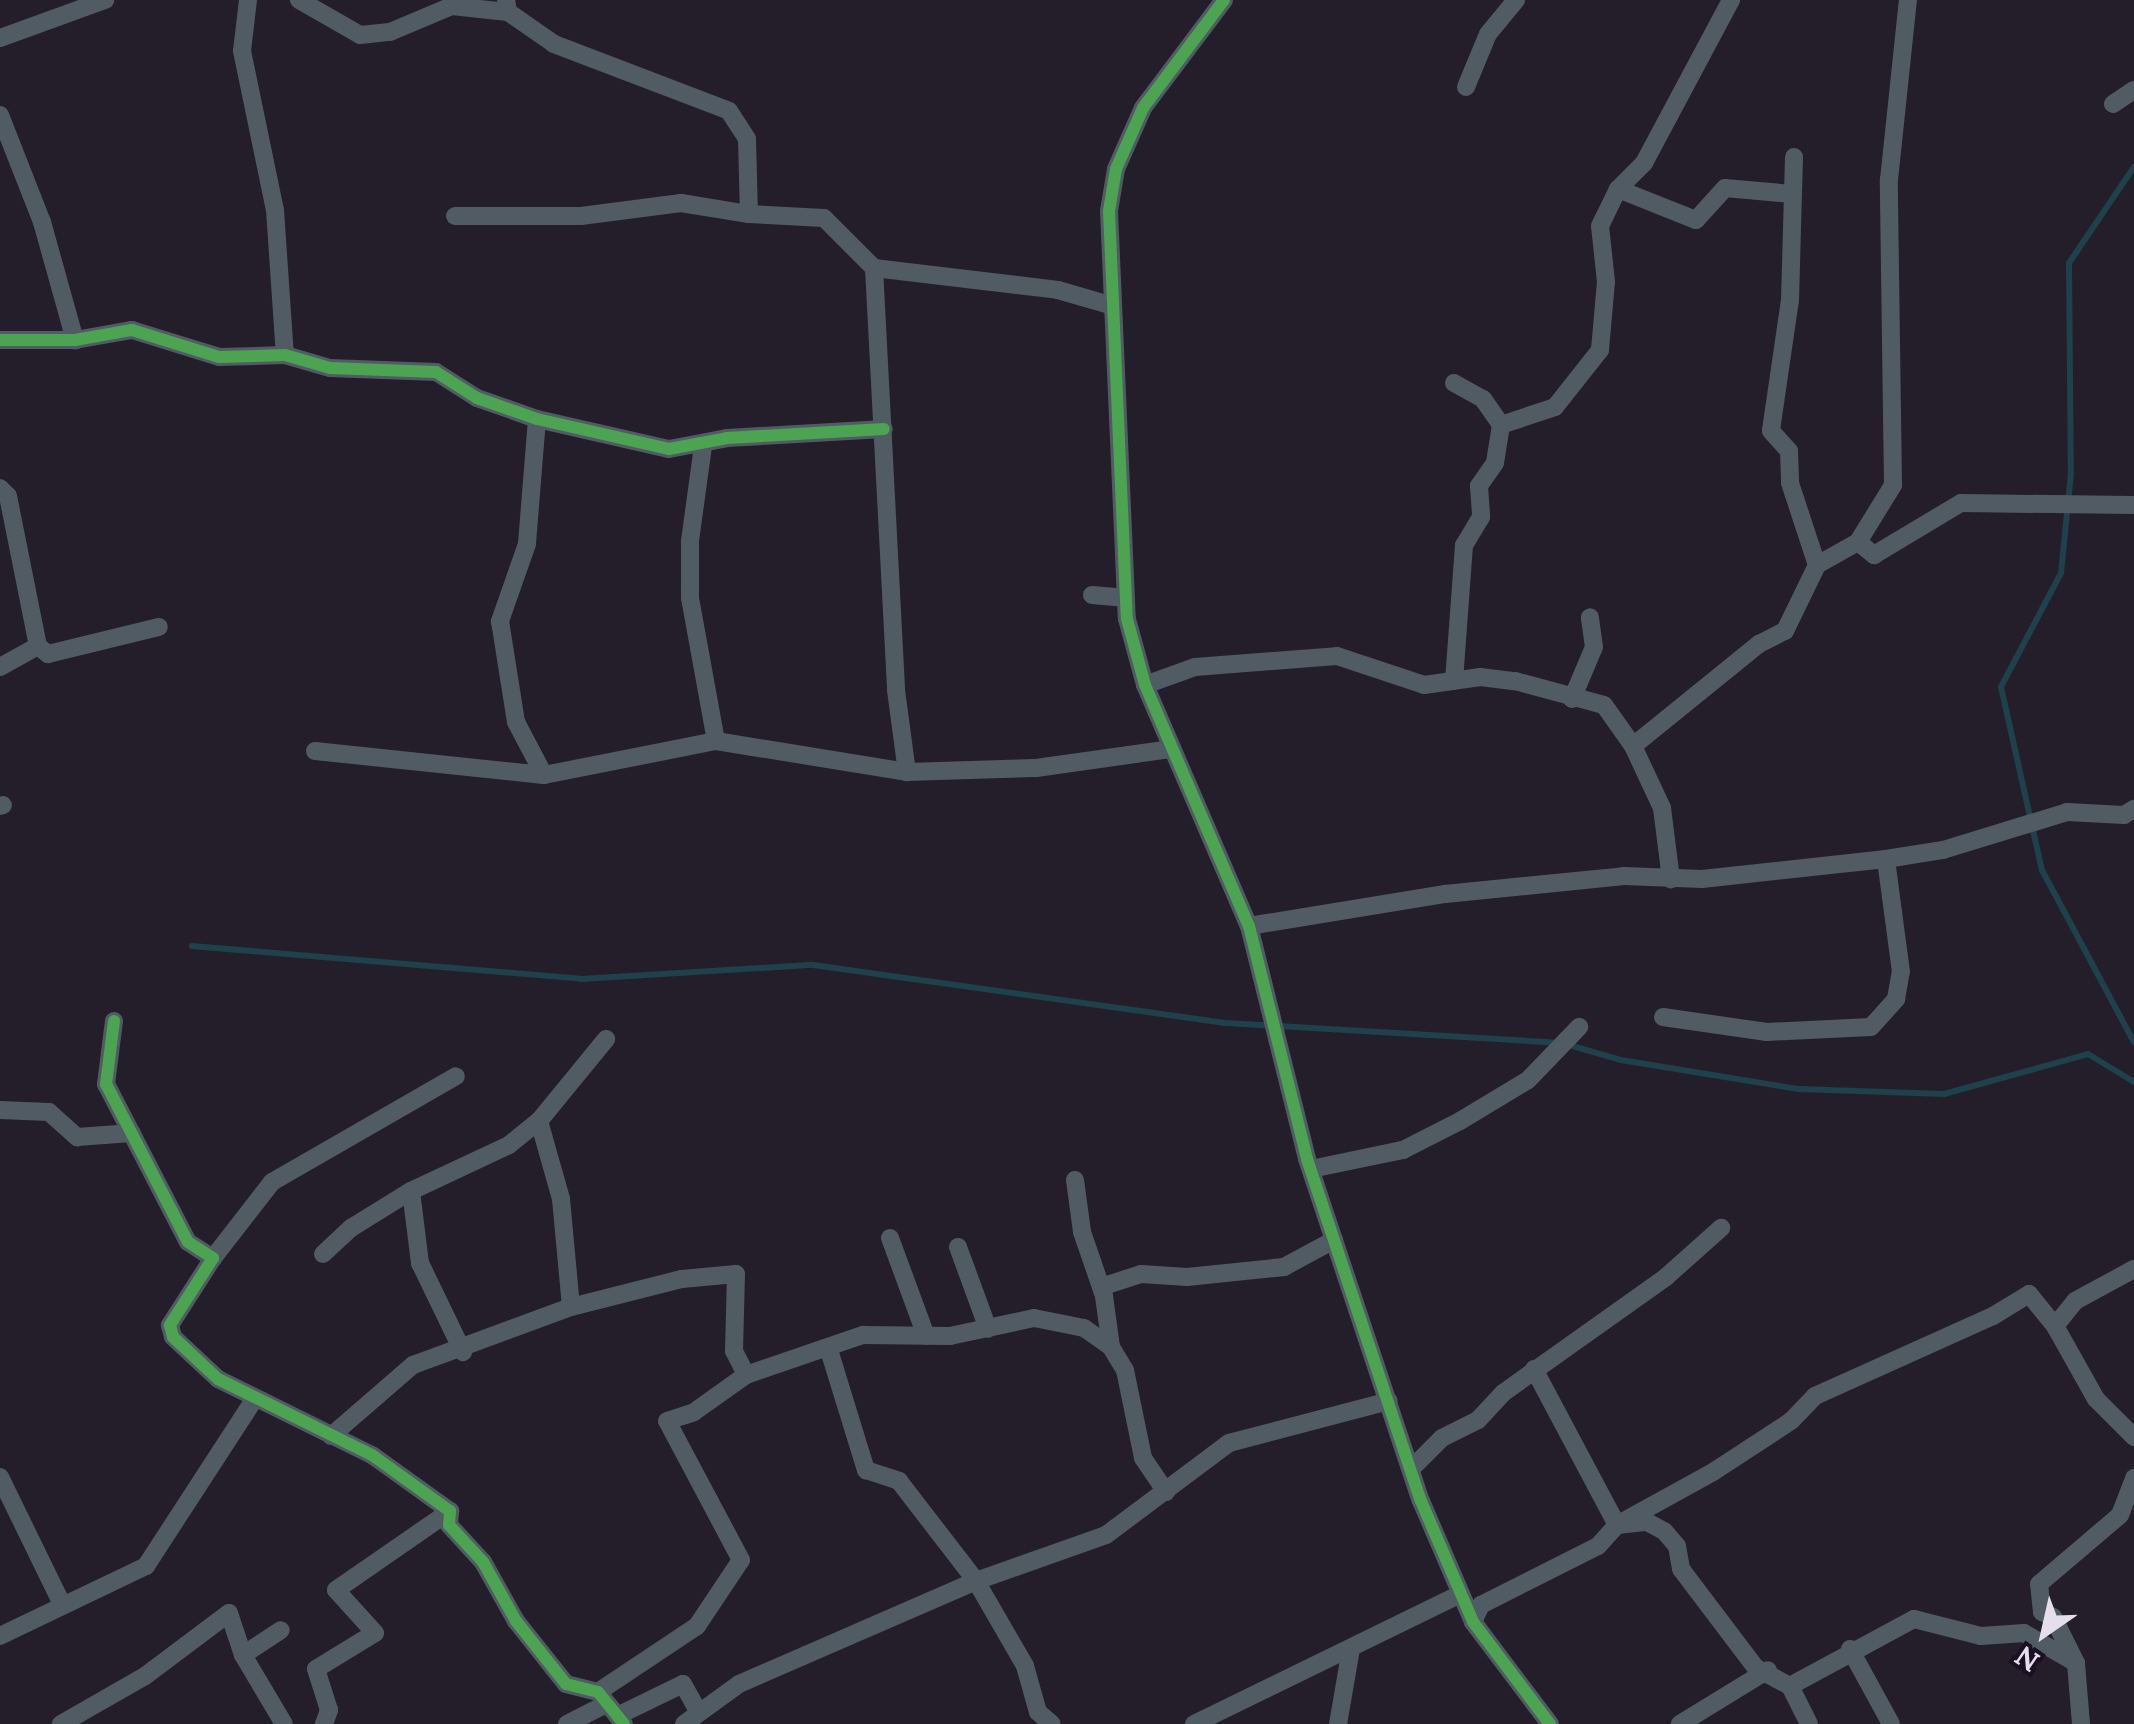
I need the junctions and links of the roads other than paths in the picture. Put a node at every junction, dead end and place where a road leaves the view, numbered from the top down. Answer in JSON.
{"nodes":[{"id":1,"x":105,"y":0,"type":"edge"},
{"id":2,"x":248,"y":0,"type":"edge"},
{"id":3,"x":300,"y":0,"type":"edge"},
{"id":4,"x":1224,"y":0,"type":"edge"},
{"id":5,"x":1516,"y":0,"type":"edge"},
{"id":6,"x":1732,"y":0,"type":"edge"},
{"id":7,"x":1908,"y":0,"type":"edge"},
{"id":8,"x":507,"y":6,"type":"edge"},
{"id":9,"x":0,"y":38,"type":"edge"},
{"id":10,"x":1466,"y":87,"type":"dead end"},
{"id":11,"x":2134,"y":90,"type":"edge"},
{"id":12,"x":2113,"y":104,"type":"dead end"},
{"id":13,"x":0,"y":115,"type":"edge"},
{"id":14,"x":1794,"y":156,"type":"dead end"},
{"id":15,"x":1618,"y":188,"type":"junction"},
{"id":16,"x":1792,"y":194,"type":"junction"},
{"id":17,"x":749,"y":214,"type":"junction"},
{"id":18,"x":455,"y":216,"type":"dead end"},
{"id":19,"x":874,"y":268,"type":"junction"},
{"id":20,"x":1113,"y":306,"type":"junction"},
{"id":21,"x":0,"y":340,"type":"edge"},
{"id":22,"x":75,"y":340,"type":"junction"},
{"id":23,"x":286,"y":355,"type":"junction"},
{"id":24,"x":1454,"y":383,"type":"dead end"},
{"id":25,"x":536,"y":418,"type":"junction"},
{"id":26,"x":1502,"y":425,"type":"junction"},
{"id":27,"x":884,"y":429,"type":"junction"},
{"id":28,"x":703,"y":446,"type":"junction"},
{"id":29,"x":0,"y":488,"type":"edge"},
{"id":30,"x":2134,"y":505,"type":"edge"},
{"id":31,"x":1858,"y":542,"type":"junction"},
{"id":32,"x":1818,"y":565,"type":"junction"},
{"id":33,"x":1092,"y":596,"type":"dead end"},
{"id":34,"x":1124,"y":598,"type":"junction"},
{"id":35,"x":1590,"y":618,"type":"dead end"},
{"id":36,"x":158,"y":628,"type":"dead end"},
{"id":37,"x":38,"y":646,"type":"junction"},
{"id":38,"x":0,"y":667,"type":"edge"},
{"id":39,"x":1454,"y":681,"type":"junction"},
{"id":40,"x":1145,"y":685,"type":"junction"},
{"id":41,"x":1572,"y":700,"type":"junction"},
{"id":42,"x":716,"y":742,"type":"junction"},
{"id":43,"x":1634,"y":746,"type":"junction"},
{"id":44,"x":1172,"y":749,"type":"junction"},
{"id":45,"x":315,"y":751,"type":"dead end"},
{"id":46,"x":908,"y":772,"type":"junction"},
{"id":47,"x":544,"y":775,"type":"junction"},
{"id":48,"x":2134,"y":809,"type":"edge"},
{"id":49,"x":1886,"y":860,"type":"junction"},
{"id":50,"x":1671,"y":879,"type":"junction"},
{"id":51,"x":1249,"y":926,"type":"junction"},
{"id":52,"x":1663,"y":1016,"type":"dead end"},
{"id":53,"x":114,"y":1021,"type":"dead end"},
{"id":54,"x":1579,"y":1026,"type":"dead end"},
{"id":55,"x":606,"y":1039,"type":"dead end"},
{"id":56,"x":456,"y":1076,"type":"dead end"},
{"id":57,"x":0,"y":1110,"type":"edge"},
{"id":58,"x":539,"y":1121,"type":"junction"},
{"id":59,"x":132,"y":1133,"type":"junction"},
{"id":60,"x":1311,"y":1169,"type":"junction"},
{"id":61,"x":1075,"y":1180,"type":"dead end"},
{"id":62,"x":412,"y":1191,"type":"junction"},
{"id":63,"x":1721,"y":1228,"type":"dead end"},
{"id":64,"x":890,"y":1238,"type":"dead end"},
{"id":65,"x":1334,"y":1240,"type":"junction"},
{"id":66,"x":958,"y":1247,"type":"dead end"},
{"id":67,"x":323,"y":1254,"type":"dead end"},
{"id":68,"x":213,"y":1258,"type":"junction"},
{"id":69,"x":2134,"y":1269,"type":"edge"},
{"id":70,"x":1101,"y":1287,"type":"junction"},
{"id":71,"x":571,"y":1307,"type":"junction"},
{"id":72,"x":2055,"y":1326,"type":"junction"},
{"id":73,"x":988,"y":1330,"type":"junction"},
{"id":74,"x":926,"y":1336,"type":"junction"},
{"id":75,"x":1111,"y":1347,"type":"junction"},
{"id":76,"x":828,"y":1350,"type":"junction"},
{"id":77,"x":464,"y":1352,"type":"junction"},
{"id":78,"x":1534,"y":1370,"type":"junction"},
{"id":79,"x":746,"y":1375,"type":"junction"},
{"id":80,"x":253,"y":1401,"type":"junction"},
{"id":81,"x":1390,"y":1401,"type":"junction"},
{"id":82,"x":330,"y":1436,"type":"junction"},
{"id":83,"x":2134,"y":1437,"type":"edge"},
{"id":84,"x":1410,"y":1469,"type":"junction"},
{"id":85,"x":0,"y":1477,"type":"edge"},
{"id":86,"x":2134,"y":1478,"type":"edge"},
{"id":87,"x":1166,"y":1492,"type":"junction"},
{"id":88,"x":450,"y":1511,"type":"junction"},
{"id":89,"x":1617,"y":1525,"type":"junction"},
{"id":90,"x":976,"y":1581,"type":"junction"},
{"id":91,"x":1459,"y":1595,"type":"junction"},
{"id":92,"x":62,"y":1604,"type":"junction"},
{"id":93,"x":1472,"y":1622,"type":"junction"},
{"id":94,"x":281,"y":1630,"type":"dead end"},
{"id":95,"x":0,"y":1636,"type":"edge"},
{"id":96,"x":1350,"y":1649,"type":"junction"},
{"id":97,"x":1850,"y":1649,"type":"junction"},
{"id":98,"x":243,"y":1655,"type":"junction"},
{"id":99,"x":2076,"y":1663,"type":"junction"},
{"id":100,"x":1769,"y":1670,"type":"junction"},
{"id":101,"x":1790,"y":1686,"type":"junction"},
{"id":102,"x":611,"y":1709,"type":"edge"},
{"id":103,"x":692,"y":1719,"type":"edge"},
{"id":104,"x":61,"y":1724,"type":"edge"},
{"id":105,"x":284,"y":1724,"type":"edge"},
{"id":106,"x":324,"y":1724,"type":"edge"},
{"id":107,"x":567,"y":1724,"type":"edge"},
{"id":108,"x":1052,"y":1724,"type":"edge"},
{"id":109,"x":1194,"y":1724,"type":"edge"},
{"id":110,"x":1338,"y":1724,"type":"edge"},
{"id":111,"x":1550,"y":1724,"type":"edge"},
{"id":112,"x":1680,"y":1724,"type":"edge"},
{"id":113,"x":1809,"y":1724,"type":"edge"},
{"id":114,"x":1891,"y":1724,"type":"edge"},
{"id":115,"x":2081,"y":1724,"type":"edge"}],
"edges":[{"from":1,"to":9,"type":"street"},
{"from":2,"to":23,"type":"street"},
{"from":3,"to":8,"type":"street"},
{"from":4,"to":20,"type":"street"},
{"from":5,"to":10,"type":"street"},
{"from":6,"to":15,"type":"street"},
{"from":7,"to":31,"type":"street"},
{"from":8,"to":17,"type":"street"},
{"from":11,"to":12,"type":"street"},
{"from":13,"to":22,"type":"street"},
{"from":14,"to":16,"type":"street"},
{"from":15,"to":16,"type":"street"},
{"from":15,"to":26,"type":"street"},
{"from":16,"to":32,"type":"street"},
{"from":17,"to":18,"type":"street"},
{"from":17,"to":19,"type":"street"},
{"from":19,"to":20,"type":"street"},
{"from":19,"to":27,"type":"street"},
{"from":20,"to":34,"type":"street"},
{"from":21,"to":22,"type":"street"},
{"from":22,"to":23,"type":"street"},
{"from":23,"to":25,"type":"street"},
{"from":24,"to":26,"type":"street"},
{"from":25,"to":28,"type":"street"},
{"from":25,"to":47,"type":"street"},
{"from":26,"to":39,"type":"street"},
{"from":27,"to":28,"type":"street"},
{"from":27,"to":46,"type":"street"},
{"from":28,"to":42,"type":"street"},
{"from":29,"to":37,"type":"street"},
{"from":30,"to":31,"type":"street"},
{"from":31,"to":32,"type":"street"},
{"from":32,"to":43,"type":"street"},
{"from":33,"to":34,"type":"street"},
{"from":34,"to":40,"type":"street"},
{"from":35,"to":41,"type":"street"},
{"from":36,"to":37,"type":"street"},
{"from":37,"to":38,"type":"street"},
{"from":39,"to":40,"type":"street"},
{"from":39,"to":41,"type":"street"},
{"from":40,"to":44,"type":"street"},
{"from":41,"to":43,"type":"street"},
{"from":42,"to":46,"type":"street"},
{"from":42,"to":47,"type":"street"},
{"from":43,"to":50,"type":"street"},
{"from":44,"to":46,"type":"street"},
{"from":44,"to":51,"type":"street"},
{"from":45,"to":47,"type":"street"},
{"from":48,"to":49,"type":"street"},
{"from":49,"to":50,"type":"street"},
{"from":49,"to":52,"type":"street"},
{"from":50,"to":51,"type":"street"},
{"from":51,"to":60,"type":"street"},
{"from":53,"to":59,"type":"street"},
{"from":54,"to":60,"type":"street"},
{"from":55,"to":58,"type":"street"},
{"from":56,"to":68,"type":"street"},
{"from":57,"to":59,"type":"street"},
{"from":58,"to":62,"type":"street"},
{"from":58,"to":71,"type":"street"},
{"from":59,"to":68,"type":"street"},
{"from":60,"to":65,"type":"street"},
{"from":61,"to":70,"type":"street"},
{"from":62,"to":67,"type":"street"},
{"from":62,"to":77,"type":"street"},
{"from":63,"to":78,"type":"street"},
{"from":64,"to":74,"type":"street"},
{"from":65,"to":70,"type":"street"},
{"from":65,"to":81,"type":"street"},
{"from":66,"to":73,"type":"street"},
{"from":68,"to":80,"type":"street"},
{"from":69,"to":72,"type":"street"},
{"from":70,"to":75,"type":"street"},
{"from":71,"to":77,"type":"street"},
{"from":71,"to":79,"type":"street"},
{"from":72,"to":83,"type":"street"},
{"from":72,"to":89,"type":"street"},
{"from":73,"to":74,"type":"street"},
{"from":73,"to":75,"type":"street"},
{"from":74,"to":76,"type":"street"},
{"from":75,"to":87,"type":"street"},
{"from":76,"to":79,"type":"street"},
{"from":76,"to":90,"type":"street"},
{"from":77,"to":82,"type":"street"},
{"from":78,"to":84,"type":"street"},
{"from":78,"to":89,"type":"street"},
{"from":79,"to":102,"type":"street"},
{"from":80,"to":82,"type":"street"},
{"from":80,"to":92,"type":"street"},
{"from":81,"to":84,"type":"street"},
{"from":81,"to":87,"type":"street"},
{"from":82,"to":88,"type":"street"},
{"from":84,"to":91,"type":"street"},
{"from":85,"to":92,"type":"street"},
{"from":86,"to":99,"type":"street"},
{"from":87,"to":90,"type":"street"},
{"from":88,"to":102,"type":"street"},
{"from":88,"to":106,"type":"street"},
{"from":89,"to":93,"type":"street"},
{"from":89,"to":100,"type":"street"},
{"from":90,"to":103,"type":"street"},
{"from":90,"to":108,"type":"street"},
{"from":91,"to":93,"type":"street"},
{"from":91,"to":96,"type":"street"},
{"from":92,"to":95,"type":"street"},
{"from":93,"to":111,"type":"street"},
{"from":94,"to":98,"type":"street"},
{"from":96,"to":109,"type":"street"},
{"from":96,"to":110,"type":"street"},
{"from":97,"to":99,"type":"street"},
{"from":97,"to":101,"type":"street"},
{"from":97,"to":114,"type":"street"},
{"from":98,"to":104,"type":"street"},
{"from":98,"to":105,"type":"street"},
{"from":99,"to":115,"type":"street"},
{"from":100,"to":101,"type":"street"},
{"from":100,"to":112,"type":"street"},
{"from":101,"to":113,"type":"street"},
{"from":102,"to":103,"type":"street"},
{"from":102,"to":107,"type":"street"}]}
